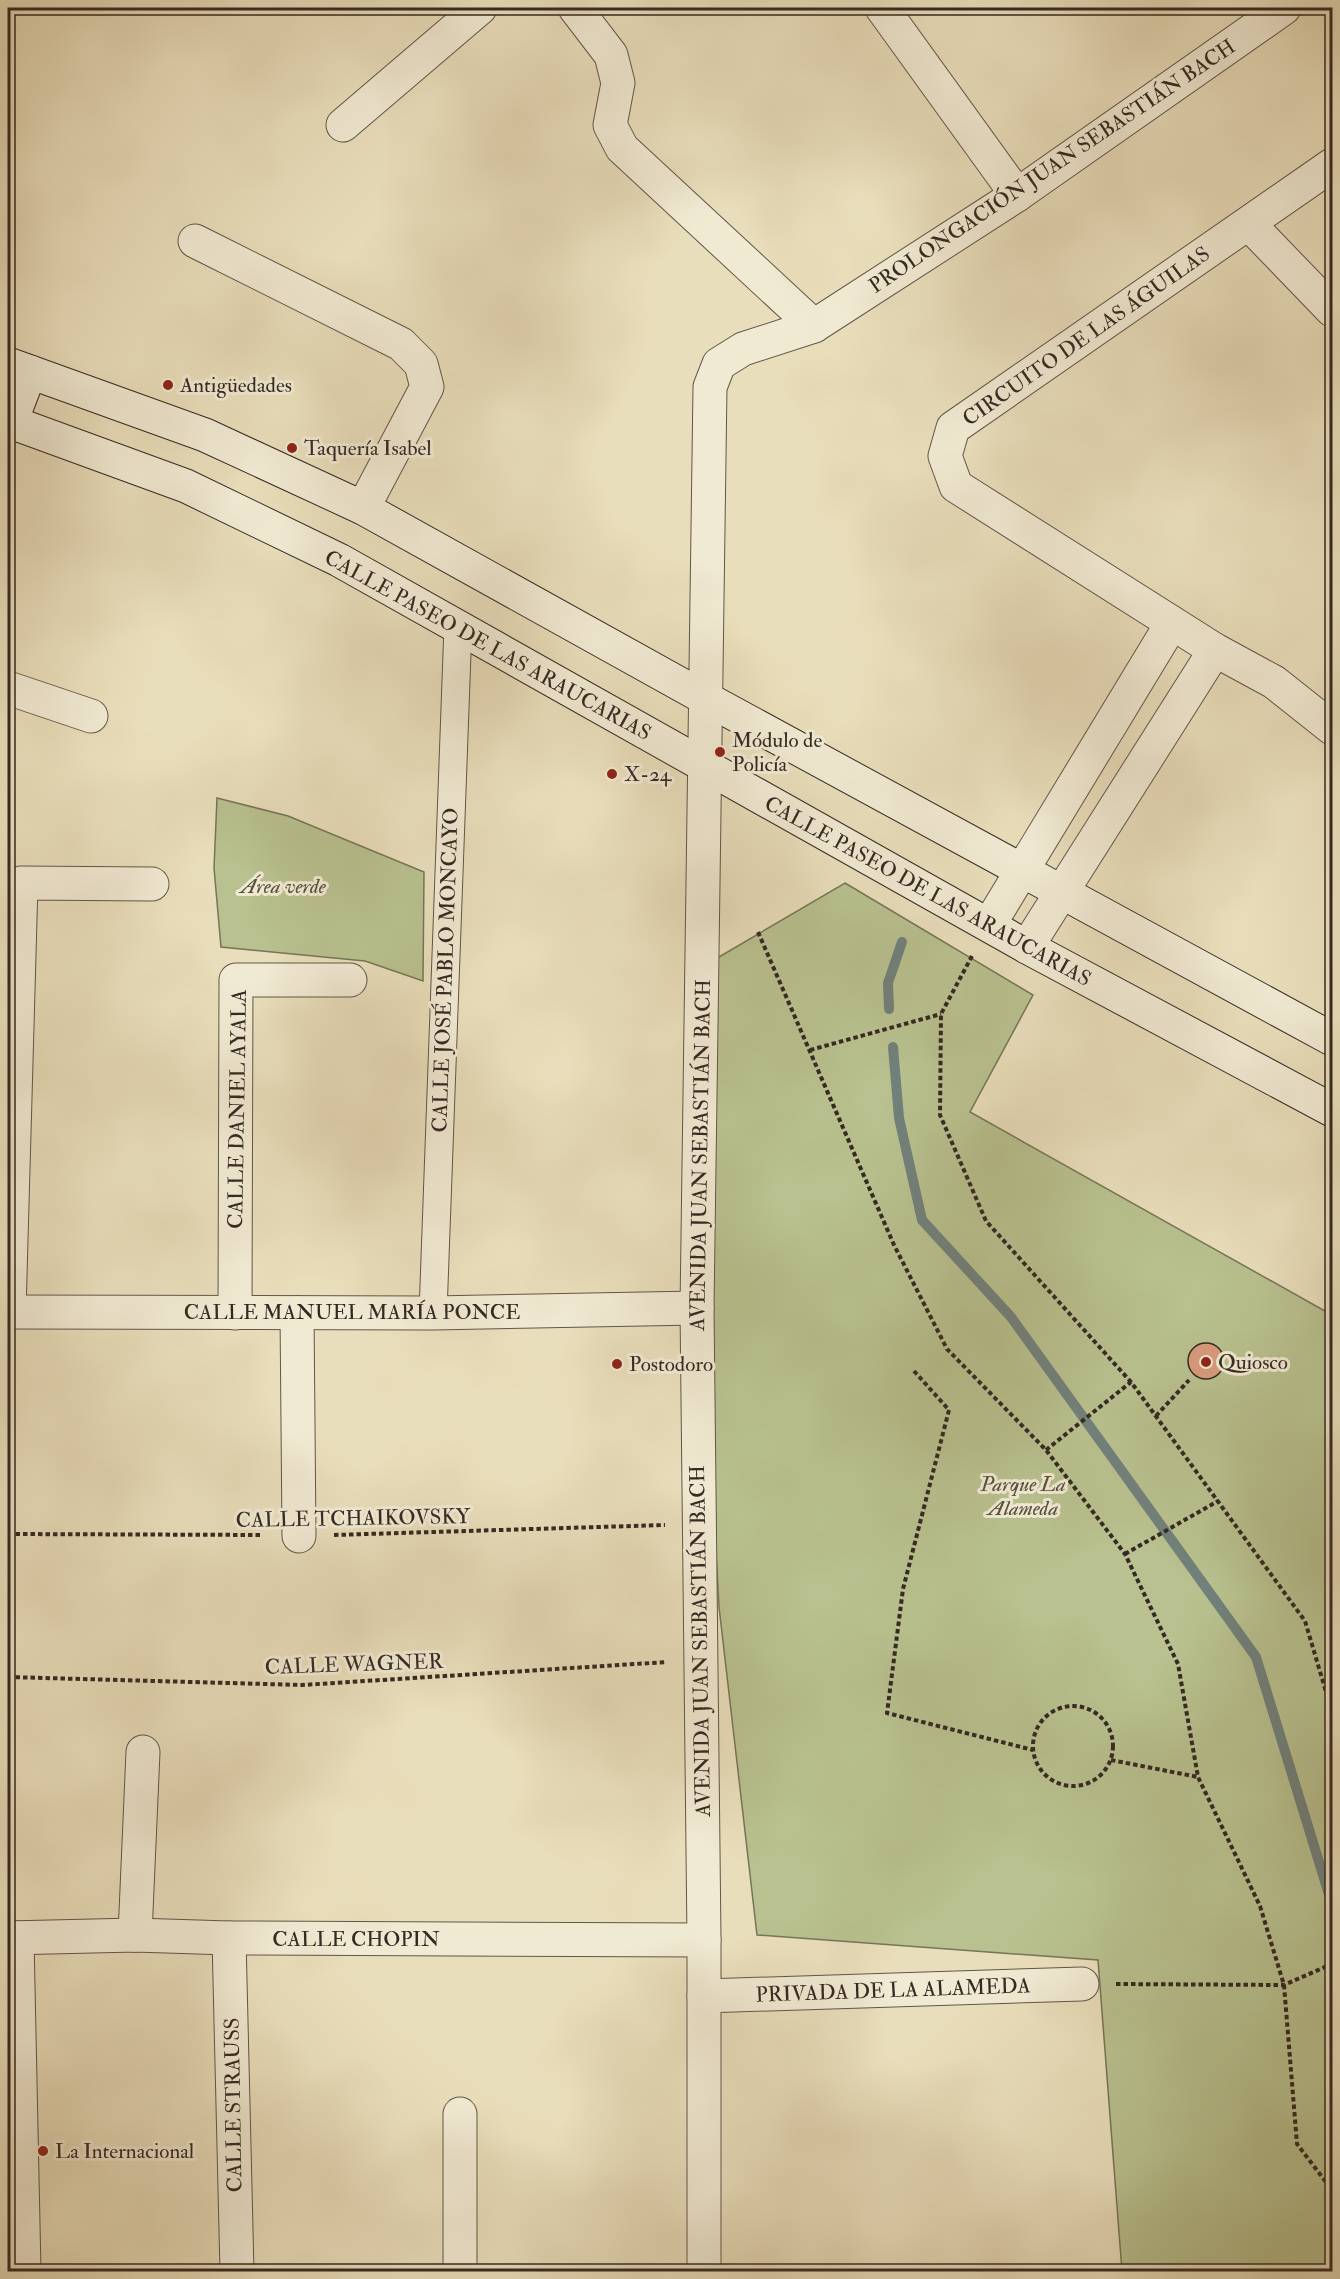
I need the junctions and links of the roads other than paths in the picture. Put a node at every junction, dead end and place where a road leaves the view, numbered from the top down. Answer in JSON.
{"nodes":[{"id":1,"x":480,"y":8,"type":"edge"},
{"id":2,"x":575,"y":8,"type":"edge"},
{"id":3,"x":882,"y":8,"type":"edge"},
{"id":4,"x":1284,"y":8,"type":"edge"},
{"id":5,"x":343,"y":125,"type":"dead end"},
{"id":6,"x":1332,"y":165,"type":"edge"},
{"id":7,"x":1017,"y":195,"type":"junction"},
{"id":8,"x":1249,"y":224,"type":"junction"},
{"id":9,"x":195,"y":241,"type":"dead end"},
{"id":10,"x":1332,"y":310,"type":"edge"},
{"id":11,"x":814,"y":326,"type":"junction"},
{"id":12,"x":719,"y":364,"type":"joint"},
{"id":13,"x":19,"y":368,"type":"edge"},
{"id":14,"x":10,"y":421,"type":"edge"},
{"id":15,"x":363,"y":508,"type":"junction"},
{"id":16,"x":1172,"y":623,"type":"junction"},
{"id":17,"x":458,"y":626,"type":"junction"},
{"id":18,"x":1215,"y":650,"type":"junction"},
{"id":19,"x":8,"y":688,"type":"edge"},
{"id":20,"x":705,"y":698,"type":"junction"},
{"id":21,"x":91,"y":716,"type":"dead end"},
{"id":22,"x":1332,"y":728,"type":"edge"},
{"id":23,"x":706,"y":768,"type":"junction"},
{"id":24,"x":1022,"y":870,"type":"junction"},
{"id":25,"x":152,"y":884,"type":"dead end"},
{"id":26,"x":1061,"y":891,"type":"junction"},
{"id":27,"x":988,"y":925,"type":"junction"},
{"id":28,"x":1027,"y":947,"type":"junction"},
{"id":29,"x":350,"y":980,"type":"dead end"},
{"id":30,"x":1332,"y":1039,"type":"edge"},
{"id":31,"x":1332,"y":1110,"type":"edge"},
{"id":32,"x":697,"y":1308,"type":"junction"},
{"id":33,"x":8,"y":1312,"type":"edge"},
{"id":34,"x":235,"y":1313,"type":"junction"},
{"id":35,"x":297,"y":1313,"type":"junction"},
{"id":36,"x":433,"y":1313,"type":"junction"},
{"id":37,"x":299,"y":1536,"type":"road end"},
{"id":38,"x":143,"y":1752,"type":"dead end"},
{"id":39,"x":135,"y":1935,"type":"junction"},
{"id":40,"x":13,"y":1938,"type":"edge"},
{"id":41,"x":229,"y":1938,"type":"junction"},
{"id":42,"x":704,"y":1941,"type":"junction"},
{"id":43,"x":1082,"y":1984,"type":"road end"},
{"id":44,"x":704,"y":1996,"type":"junction"},
{"id":45,"x":460,"y":2114,"type":"dead end"},
{"id":46,"x":24,"y":2271,"type":"edge"},
{"id":47,"x":237,"y":2271,"type":"edge"},
{"id":48,"x":460,"y":2271,"type":"edge"},
{"id":49,"x":704,"y":2271,"type":"edge"}],
"edges":[{"from":1,"to":5,"type":"street"},
{"from":2,"to":11,"type":"street"},
{"from":3,"to":7,"type":"street"},
{"from":4,"to":7,"type":"street","name":"PROLONGACIÓN JUAN SEBASTIÁN BACH"},
{"from":6,"to":8,"type":"street","name":"CIRCUITO DE LAS ÁGUILAS"},
{"from":7,"to":11,"type":"street","name":"PROLONGACIÓN JUAN SEBASTIÁN BACH"},
{"from":8,"to":10,"type":"street"},
{"from":8,"to":16,"type":"street","name":"CIRCUITO DE LAS ÁGUILAS"},
{"from":9,"to":15,"type":"street"},
{"from":11,"to":12,"type":"street","name":"PROLONGACIÓN JUAN SEBASTIÁN BACH"},
{"from":12,"to":20,"type":"street","name":"AVENIDA JUAN SEBASTIÁN BACH"},
{"from":13,"to":14,"type":"street"},
{"from":13,"to":15,"type":"street"},
{"from":14,"to":17,"type":"street","name":"CALLE PASEO DE LAS ARAUCARIAS"},
{"from":15,"to":20,"type":"street"},
{"from":16,"to":18,"type":"street","name":"CIRCUITO DE LAS ÁGUILAS"},
{"from":16,"to":24,"type":"street"},
{"from":17,"to":23,"type":"street","name":"CALLE PASEO DE LAS ARAUCARIAS"},
{"from":17,"to":36,"type":"street","name":"CALLE JOSÉ PABLO MONCAYO"},
{"from":18,"to":22,"type":"street","name":"CIRCUITO DE LAS ÁGUILAS"},
{"from":18,"to":26,"type":"street"},
{"from":19,"to":21,"type":"street"},
{"from":20,"to":23,"type":"street","name":"AVENIDA JUAN SEBASTIÁN BACH"},
{"from":20,"to":24,"type":"street"},
{"from":23,"to":27,"type":"street","name":"CALLE PASEO DE LAS ARAUCARIAS"},
{"from":23,"to":32,"type":"street","name":"AVENIDA JUAN SEBASTIÁN BACH"},
{"from":24,"to":26,"type":"street"},
{"from":24,"to":27,"type":"street"},
{"from":25,"to":33,"type":"street"},
{"from":26,"to":28,"type":"street"},
{"from":26,"to":30,"type":"street"},
{"from":27,"to":28,"type":"street","name":"CALLE PASEO DE LAS ARAUCARIAS"},
{"from":28,"to":31,"type":"street","name":"CALLE PASEO DE LAS ARAUCARIAS"},
{"from":29,"to":34,"type":"street","name":"CALLE DANIEL AYALA"},
{"from":32,"to":36,"type":"street","name":"CALLE MANUEL MARÍA PONCE"},
{"from":32,"to":42,"type":"street","name":"AVENIDA JUAN SEBASTIÁN BACH"},
{"from":33,"to":34,"type":"street","name":"CALLE MANUEL MARÍA PONCE"},
{"from":34,"to":35,"type":"street","name":"CALLE MANUEL MARÍA PONCE"},
{"from":35,"to":36,"type":"street","name":"CALLE MANUEL MARÍA PONCE"},
{"from":35,"to":37,"type":"street"},
{"from":38,"to":39,"type":"street"},
{"from":39,"to":40,"type":"street","name":"CALLE CHOPIN"},
{"from":39,"to":41,"type":"street","name":"CALLE CHOPIN"},
{"from":40,"to":46,"type":"street"},
{"from":41,"to":42,"type":"street","name":"CALLE CHOPIN"},
{"from":41,"to":47,"type":"street","name":"CALLE STRAUSS"},
{"from":42,"to":44,"type":"street","name":"AVENIDA JUAN SEBASTIÁN BACH"},
{"from":43,"to":44,"type":"street","name":"PRIVADA DE LA ALAMEDA"},
{"from":44,"to":49,"type":"street","name":"AVENIDA JUAN SEBASTIÁN BACH"},
{"from":45,"to":48,"type":"street"}]}
